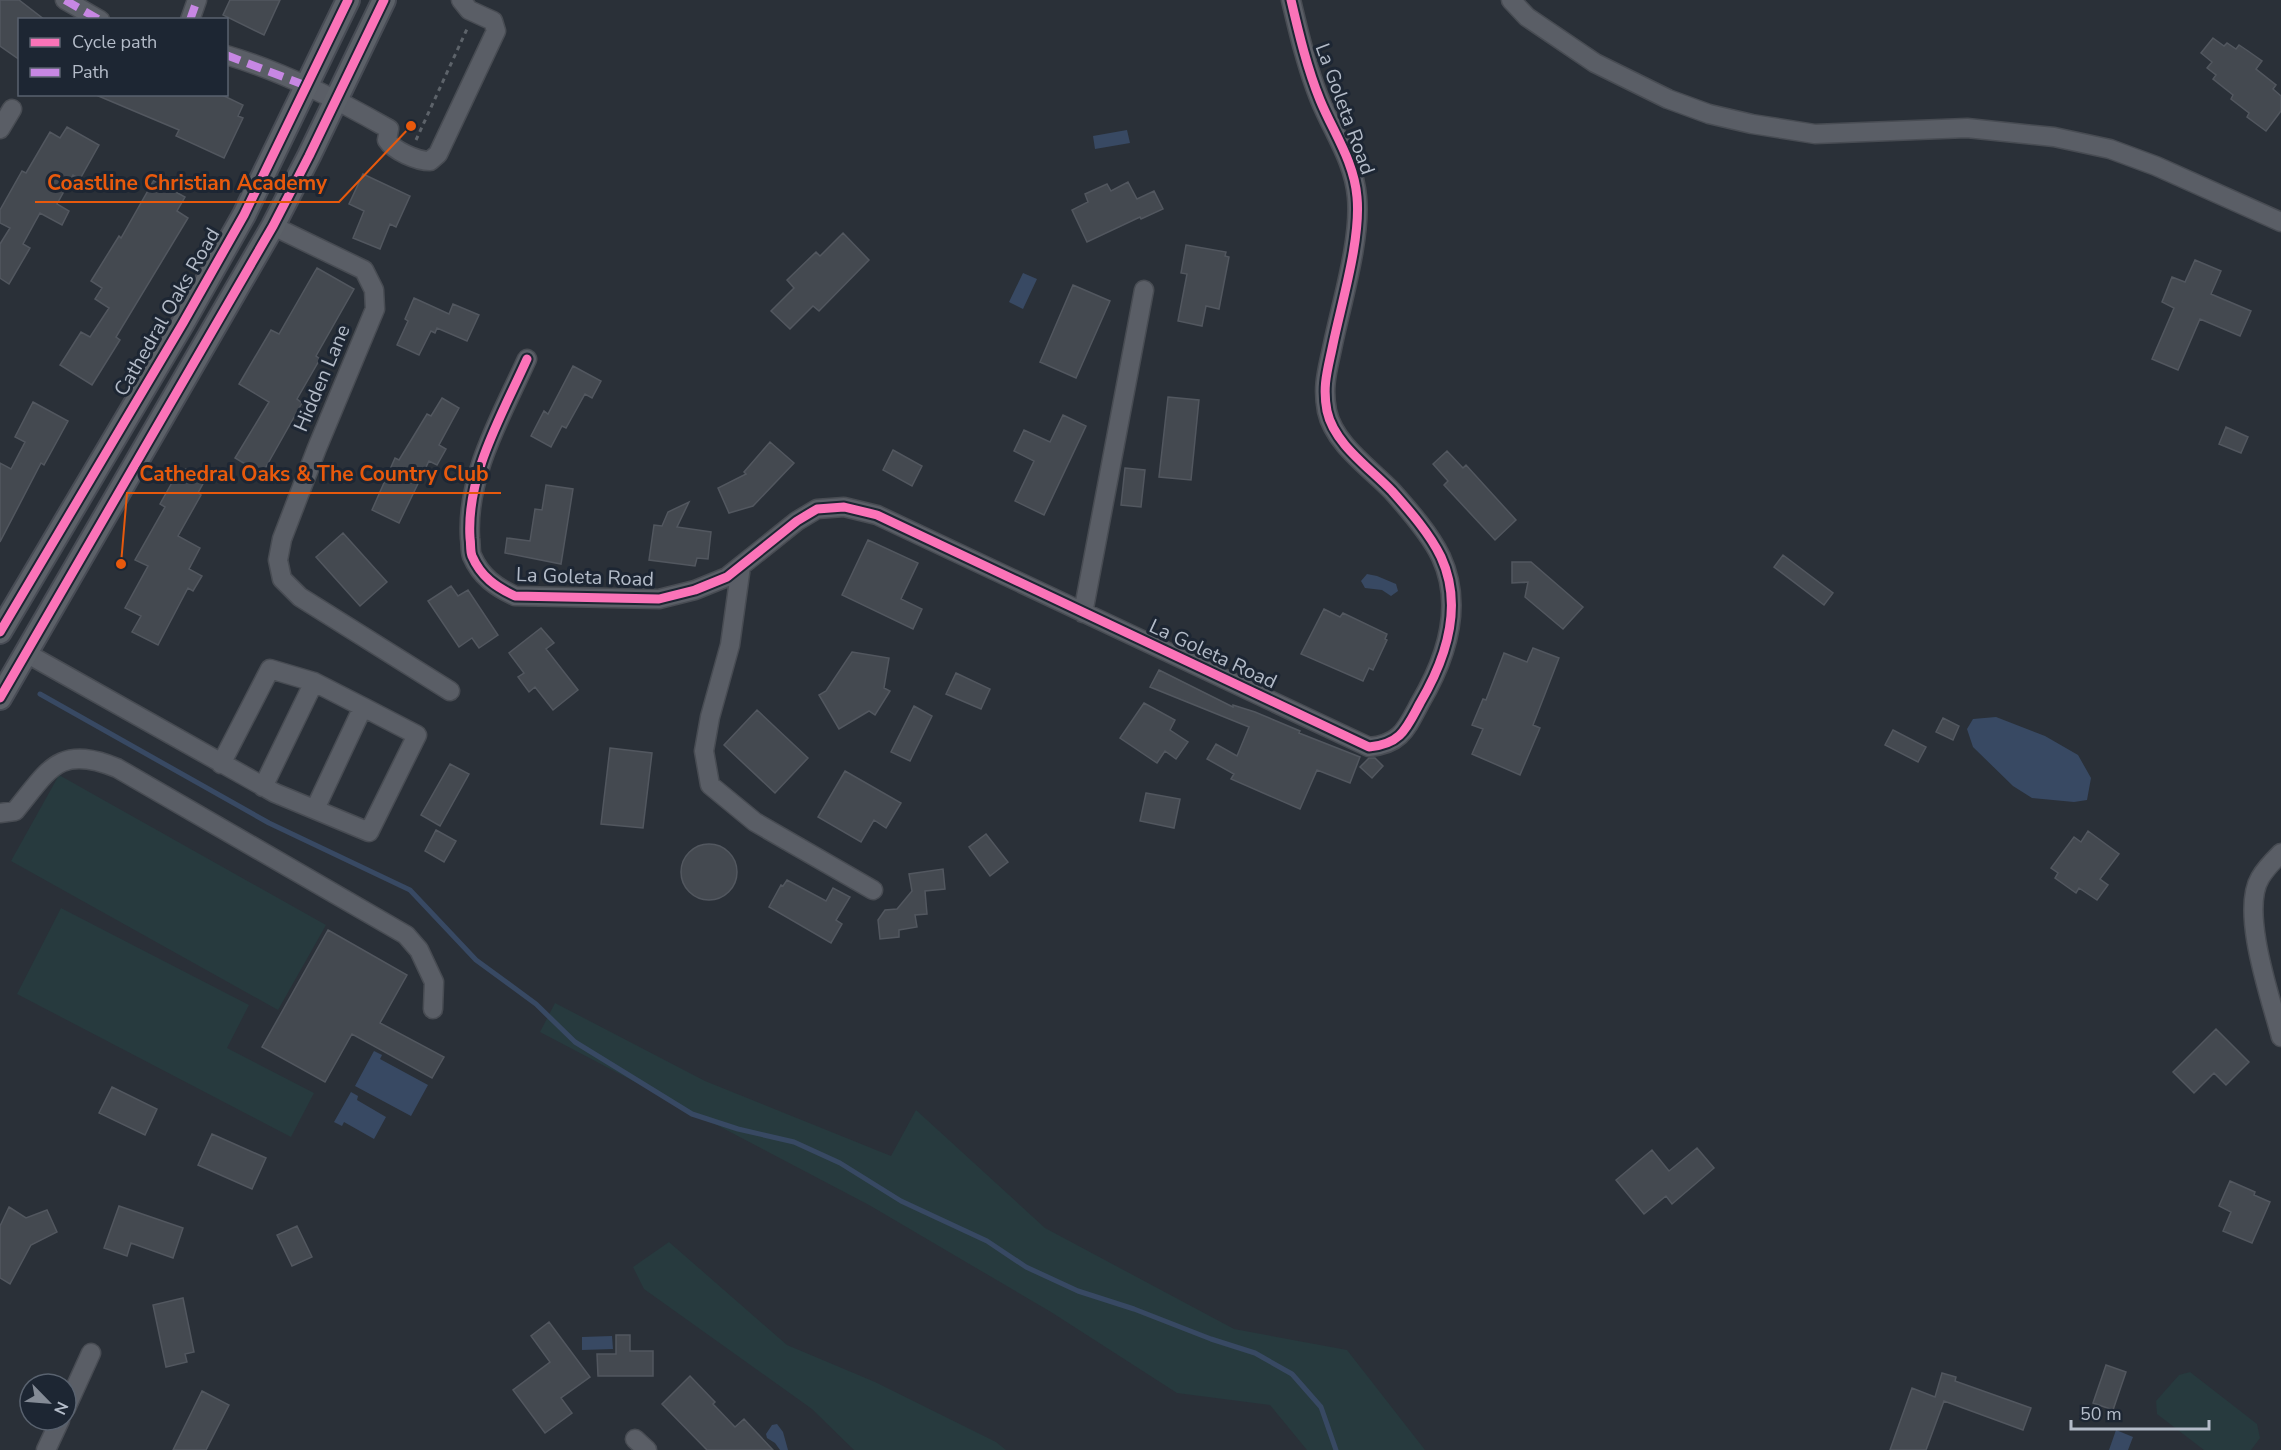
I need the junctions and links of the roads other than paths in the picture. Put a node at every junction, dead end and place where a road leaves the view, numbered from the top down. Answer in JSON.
{"nodes":[{"id":1,"x":65,"y":0,"type":"edge"},
{"id":2,"x":197,"y":0,"type":"edge"},
{"id":3,"x":348,"y":0,"type":"edge"},
{"id":4,"x":384,"y":0,"type":"edge"},
{"id":5,"x":461,"y":0,"type":"edge"},
{"id":6,"x":1291,"y":0,"type":"edge"},
{"id":7,"x":1511,"y":0,"type":"edge"},
{"id":8,"x":96,"y":18,"type":"edge"},
{"id":9,"x":191,"y":18,"type":"edge"},
{"id":10,"x":228,"y":56,"type":"edge"},
{"id":11,"x":307,"y":86,"type":"junction"},
{"id":12,"x":336,"y":101,"type":"junction"},
{"id":13,"x":12,"y":109,"type":"dead end"},
{"id":14,"x":0,"y":129,"type":"edge"},
{"id":15,"x":2281,"y":222,"type":"edge"},
{"id":16,"x":273,"y":226,"type":"junction"},
{"id":17,"x":1144,"y":290,"type":"dead end"},
{"id":18,"x":527,"y":359,"type":"dead end"},
{"id":19,"x":741,"y":566,"type":"junction"},
{"id":20,"x":1083,"y":613,"type":"junction"},
{"id":21,"x":0,"y":632,"type":"edge"},
{"id":22,"x":26,"y":653,"type":"junction"},
{"id":23,"x":314,"y":682,"type":"junction"},
{"id":24,"x":450,"y":691,"type":"dead end"},
{"id":25,"x":0,"y":698,"type":"edge"},
{"id":26,"x":363,"y":706,"type":"junction"},
{"id":27,"x":221,"y":764,"type":"junction"},
{"id":28,"x":263,"y":787,"type":"junction"},
{"id":29,"x":315,"y":809,"type":"junction"},
{"id":30,"x":0,"y":813,"type":"edge"},
{"id":31,"x":2281,"y":853,"type":"edge"},
{"id":32,"x":873,"y":890,"type":"dead end"},
{"id":33,"x":433,"y":1009,"type":"dead end"},
{"id":34,"x":2281,"y":1037,"type":"edge"},
{"id":35,"x":91,"y":1353,"type":"dead end"},
{"id":36,"x":78,"y":1382,"type":"edge"},
{"id":37,"x":54,"y":1432,"type":"edge"},
{"id":38,"x":46,"y":1450,"type":"edge"}],
"edges":[{"from":1,"to":8,"type":"street"},
{"from":2,"to":9,"type":"street"},
{"from":3,"to":11,"type":"main road","name":"Cathedral Oaks Road"},
{"from":4,"to":12,"type":"main road"},
{"from":5,"to":12,"type":"street"},
{"from":6,"to":20,"type":"street","name":"La Goleta Road"},
{"from":7,"to":15,"type":"street"},
{"from":10,"to":11,"type":"street"},
{"from":11,"to":12,"type":"street"},
{"from":11,"to":21,"type":"main road","name":"Cathedral Oaks Road"},
{"from":12,"to":16,"type":"main road"},
{"from":13,"to":14,"type":"street"},
{"from":16,"to":22,"type":"main road"},
{"from":16,"to":24,"type":"street","name":"Hidden Lane"},
{"from":17,"to":20,"type":"street"},
{"from":18,"to":19,"type":"street","name":"La Goleta Road"},
{"from":19,"to":20,"type":"street","name":"La Goleta Road"},
{"from":19,"to":32,"type":"street"},
{"from":22,"to":25,"type":"main road"},
{"from":22,"to":27,"type":"street"},
{"from":23,"to":26,"type":"street"},
{"from":23,"to":27,"type":"street"},
{"from":23,"to":28,"type":"street"},
{"from":26,"to":29,"type":"street"},
{"from":26,"to":29,"type":"street"},
{"from":27,"to":28,"type":"street"},
{"from":28,"to":29,"type":"street"},
{"from":30,"to":33,"type":"street"},
{"from":31,"to":34,"type":"street"},
{"from":35,"to":36,"type":"street"},
{"from":37,"to":38,"type":"street"}]}
